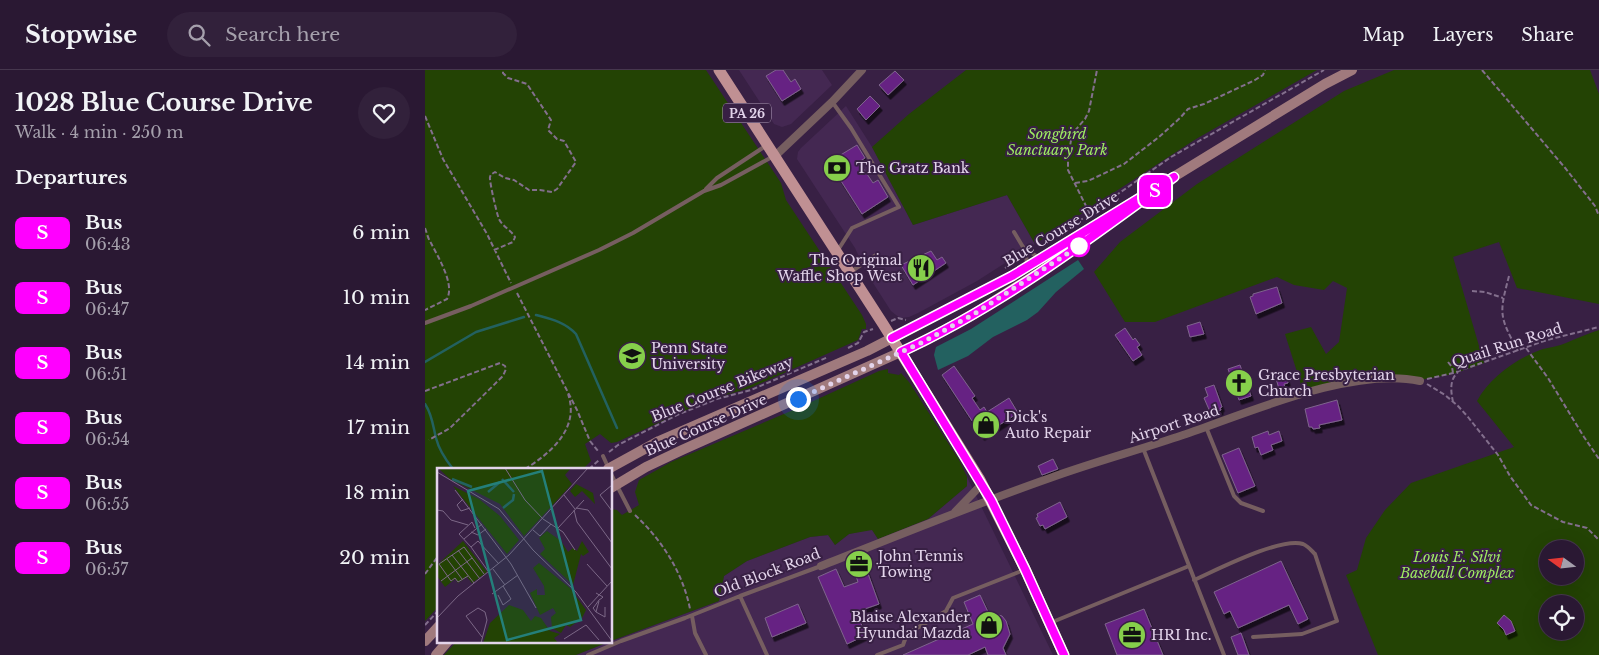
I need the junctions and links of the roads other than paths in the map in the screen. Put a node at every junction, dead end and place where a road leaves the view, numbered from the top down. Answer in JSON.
{"nodes":[{"id":1,"x":719,"y":70,"type":"edge"},
{"id":2,"x":862,"y":70,"type":"edge"},
{"id":3,"x":1352,"y":70,"type":"edge"},
{"id":4,"x":832,"y":102,"type":"junction"},
{"id":5,"x":767,"y":145,"type":"junction"},
{"id":6,"x":775,"y":156,"type":"junction"},
{"id":7,"x":1174,"y":177,"type":"junction"},
{"id":8,"x":704,"y":191,"type":"junction"},
{"id":9,"x":1014,"y":232,"type":"dead end"},
{"id":10,"x":1023,"y":247,"type":"junction"},
{"id":11,"x":837,"y":252,"type":"junction"},
{"id":12,"x":876,"y":255,"type":"dead end"},
{"id":13,"x":1041,"y":259,"type":"junction"},
{"id":14,"x":1026,"y":267,"type":"junction"},
{"id":15,"x":850,"y":272,"type":"junction"},
{"id":16,"x":425,"y":323,"type":"edge"},
{"id":17,"x":892,"y":338,"type":"junction"},
{"id":18,"x":901,"y":352,"type":"junction"},
{"id":19,"x":1420,"y":381,"type":"road end"},
{"id":20,"x":1206,"y":427,"type":"junction"},
{"id":21,"x":1143,"y":448,"type":"junction"},
{"id":22,"x":603,"y":456,"type":"road end"},
{"id":23,"x":609,"y":468,"type":"edge"},
{"id":24,"x":611,"y":468,"type":"edge"},
{"id":25,"x":982,"y":484,"type":"junction"},
{"id":26,"x":614,"y":486,"type":"edge"},
{"id":27,"x":991,"y":500,"type":"junction"},
{"id":28,"x":630,"y":511,"type":"road end"},
{"id":29,"x":1263,"y":511,"type":"dead end"},
{"id":30,"x":953,"y":514,"type":"junction"},
{"id":31,"x":821,"y":566,"type":"joint"},
{"id":32,"x":1189,"y":566,"type":"junction"},
{"id":33,"x":1025,"y":569,"type":"junction"},
{"id":34,"x":1194,"y":580,"type":"junction"},
{"id":35,"x":740,"y":596,"type":"junction"},
{"id":36,"x":691,"y":616,"type":"junction"},
{"id":37,"x":1050,"y":623,"type":"junction"},
{"id":38,"x":437,"y":628,"type":"edge"},
{"id":39,"x":1253,"y":637,"type":"dead end"},
{"id":40,"x":425,"y":641,"type":"edge"},
{"id":41,"x":447,"y":642,"type":"edge"},
{"id":42,"x":436,"y":655,"type":"edge"},
{"id":43,"x":588,"y":655,"type":"edge"},
{"id":44,"x":706,"y":655,"type":"edge"},
{"id":45,"x":767,"y":655,"type":"edge"},
{"id":46,"x":877,"y":655,"type":"edge"},
{"id":47,"x":1064,"y":655,"type":"edge"},
{"id":48,"x":1224,"y":655,"type":"edge"}],
"edges":[{"from":1,"to":5,"type":"main road","number":"PA 26"},
{"from":2,"to":4,"type":"street"},
{"from":3,"to":7,"type":"main road","name":"Blue Course Drive"},
{"from":4,"to":6,"type":"street"},
{"from":4,"to":11,"type":"lane"},
{"from":5,"to":6,"type":"main road","number":"PA 26"},
{"from":5,"to":8,"type":"lane"},
{"from":6,"to":8,"type":"lane"},
{"from":6,"to":11,"type":"main road","number":"PA 26"},
{"from":7,"to":13,"type":"main road","name":"Blue Course Drive"},
{"from":7,"to":18,"type":"main road","name":"Blue Course Drive"},
{"from":8,"to":16,"type":"lane"},
{"from":9,"to":10,"type":"lane"},
{"from":10,"to":13,"type":"lane"},
{"from":10,"to":14,"type":"lane"},
{"from":11,"to":15,"type":"main road","number":"PA 26"},
{"from":12,"to":15,"type":"lane"},
{"from":13,"to":14,"type":"main road","name":"Blue Course Drive"},
{"from":14,"to":17,"type":"main road","name":"Blue Course Drive"},
{"from":15,"to":17,"type":"main road","number":"PA 26"},
{"from":17,"to":18,"type":"main road","number":"PA 26"},
{"from":17,"to":24,"type":"main road","name":"Blue Course Drive"},
{"from":18,"to":25,"type":"main road","number":"PA 26"},
{"from":18,"to":26,"type":"main road","name":"Blue Course Drive"},
{"from":19,"to":20,"type":"street","name":"Airport Road"},
{"from":20,"to":21,"type":"street","name":"Airport Road"},
{"from":20,"to":29,"type":"lane"},
{"from":21,"to":27,"type":"street","name":"Airport Road"},
{"from":21,"to":32,"type":"lane"},
{"from":22,"to":23,"type":"lane"},
{"from":25,"to":27,"type":"main road","number":"PA 26"},
{"from":25,"to":30,"type":"street","name":"Old Block Road"},
{"from":26,"to":28,"type":"lane"},
{"from":27,"to":30,"type":"street","name":"Old Block Road"},
{"from":27,"to":33,"type":"main road","number":"PA 26"},
{"from":30,"to":31,"type":"street","name":"Old Block Road"},
{"from":31,"to":35,"type":"lane","name":"Old Block Road"},
{"from":32,"to":34,"type":"lane"},
{"from":32,"to":37,"type":"lane"},
{"from":33,"to":37,"type":"main road","number":"PA 26"},
{"from":33,"to":46,"type":"lane"},
{"from":34,"to":39,"type":"lane"},
{"from":34,"to":48,"type":"lane"},
{"from":35,"to":36,"type":"lane","name":"Old Block Road"},
{"from":35,"to":45,"type":"lane"},
{"from":36,"to":43,"type":"lane","name":"Old Block Road"},
{"from":36,"to":44,"type":"lane"},
{"from":37,"to":47,"type":"main road","number":"PA 26"},
{"from":38,"to":40,"type":"main road"},
{"from":41,"to":42,"type":"main road"}]}
